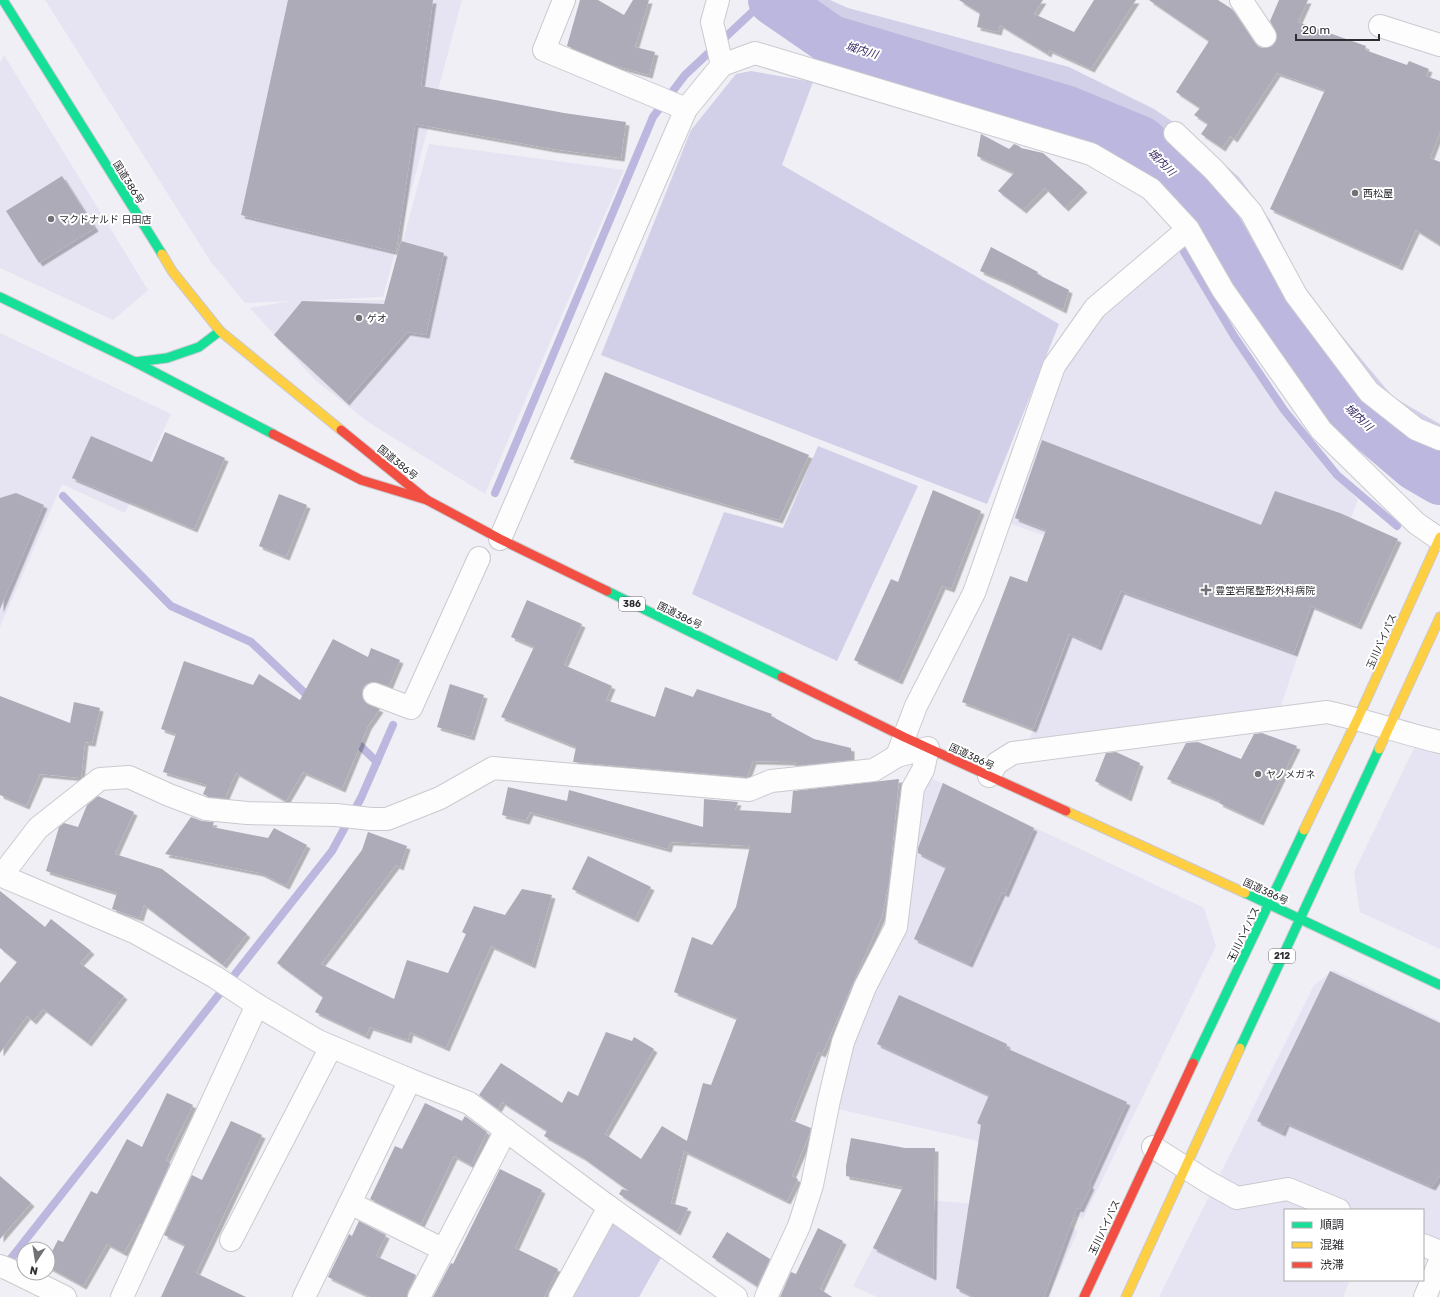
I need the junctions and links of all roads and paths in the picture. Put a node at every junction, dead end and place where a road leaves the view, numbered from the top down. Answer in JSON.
{"nodes":[{"id":1,"x":3,"y":0,"type":"edge"},
{"id":2,"x":564,"y":0,"type":"edge"},
{"id":3,"x":718,"y":0,"type":"edge"},
{"id":4,"x":1241,"y":0,"type":"edge"},
{"id":5,"x":1380,"y":26,"type":"dead end"},
{"id":6,"x":1265,"y":36,"type":"dead end"},
{"id":7,"x":1440,"y":45,"type":"edge"},
{"id":8,"x":722,"y":65,"type":"junction"},
{"id":9,"x":680,"y":107,"type":"junction"},
{"id":10,"x":1175,"y":133,"type":"dead end"},
{"id":11,"x":1188,"y":229,"type":"junction"},
{"id":12,"x":0,"y":297,"type":"edge"},
{"id":13,"x":220,"y":330,"type":"junction"},
{"id":14,"x":136,"y":362,"type":"junction"},
{"id":15,"x":1440,"y":439,"type":"edge"},
{"id":16,"x":427,"y":500,"type":"junction"},
{"id":17,"x":1439,"y":538,"type":"edge"},
{"id":18,"x":500,"y":539,"type":"junction"},
{"id":19,"x":479,"y":558,"type":"dead end"},
{"id":20,"x":1440,"y":617,"type":"edge"},
{"id":21,"x":374,"y":694,"type":"dead end"},
{"id":22,"x":1358,"y":718,"type":"junction"},
{"id":23,"x":1389,"y":728,"type":"junction"},
{"id":24,"x":1440,"y":742,"type":"edge"},
{"id":25,"x":900,"y":746,"type":"junction"},
{"id":26,"x":928,"y":748,"type":"junction"},
{"id":27,"x":989,"y":776,"type":"junction"},
{"id":28,"x":1,"y":875,"type":"edge"},
{"id":29,"x":1270,"y":905,"type":"junction"},
{"id":30,"x":1299,"y":919,"type":"junction"},
{"id":31,"x":1440,"y":985,"type":"edge"},
{"id":32,"x":248,"y":999,"type":"junction"},
{"id":33,"x":331,"y":1046,"type":"junction"},
{"id":34,"x":410,"y":1080,"type":"junction"},
{"id":35,"x":506,"y":1130,"type":"junction"},
{"id":36,"x":1153,"y":1147,"type":"junction"},
{"id":37,"x":1186,"y":1168,"type":"junction"},
{"id":38,"x":350,"y":1203,"type":"junction"},
{"id":39,"x":609,"y":1207,"type":"junction"},
{"id":40,"x":1337,"y":1209,"type":"edge"},
{"id":41,"x":231,"y":1240,"type":"dead end"},
{"id":42,"x":1424,"y":1245,"type":"edge"},
{"id":43,"x":444,"y":1250,"type":"junction"},
{"id":44,"x":1440,"y":1252,"type":"edge"},
{"id":45,"x":1440,"y":1261,"type":"edge"},
{"id":46,"x":4,"y":1268,"type":"edge"},
{"id":47,"x":65,"y":1297,"type":"edge"},
{"id":48,"x":122,"y":1297,"type":"edge"},
{"id":49,"x":304,"y":1297,"type":"edge"},
{"id":50,"x":419,"y":1297,"type":"edge"},
{"id":51,"x":560,"y":1297,"type":"edge"},
{"id":52,"x":736,"y":1297,"type":"edge"},
{"id":53,"x":766,"y":1297,"type":"edge"},
{"id":54,"x":1084,"y":1297,"type":"edge"},
{"id":55,"x":1126,"y":1297,"type":"edge"},
{"id":56,"x":1425,"y":1297,"type":"edge"}],
"edges":[{"from":1,"to":13,"type":"main road","name":"国道386号","number":"386"},
{"from":2,"to":9,"type":"street"},
{"from":3,"to":8,"type":"street"},
{"from":4,"to":6,"type":"street"},
{"from":5,"to":7,"type":"street"},
{"from":8,"to":9,"type":"street"},
{"from":8,"to":11,"type":"street"},
{"from":9,"to":18,"type":"street"},
{"from":10,"to":15,"type":"street"},
{"from":11,"to":17,"type":"street"},
{"from":11,"to":25,"type":"street"},
{"from":12,"to":14,"type":"main road"},
{"from":13,"to":14,"type":"main road"},
{"from":13,"to":16,"type":"main road","name":"国道386号","number":"386"},
{"from":14,"to":16,"type":"main road"},
{"from":16,"to":18,"type":"main road","name":"国道386号","number":"386"},
{"from":17,"to":22,"type":"main road","name":"玉川バイパス"},
{"from":18,"to":25,"type":"main road","name":"国道386号","number":"386"},
{"from":19,"to":21,"type":"street"},
{"from":20,"to":23,"type":"main road","number":"212"},
{"from":22,"to":23,"type":"street"},
{"from":22,"to":27,"type":"street"},
{"from":22,"to":29,"type":"main road","name":"玉川バイパス"},
{"from":23,"to":24,"type":"street"},
{"from":23,"to":30,"type":"main road","number":"212"},
{"from":25,"to":26,"type":"street"},
{"from":25,"to":28,"type":"street"},
{"from":26,"to":27,"type":"main road","name":"国道386号"},
{"from":26,"to":53,"type":"street"},
{"from":27,"to":29,"type":"main road","name":"国道386号"},
{"from":28,"to":32,"type":"street"},
{"from":29,"to":30,"type":"main road","name":"国道386号"},
{"from":29,"to":36,"type":"main road","name":"玉川バイパス"},
{"from":30,"to":31,"type":"main road","name":"国道386号"},
{"from":30,"to":37,"type":"main road","number":"212"},
{"from":32,"to":33,"type":"street"},
{"from":32,"to":48,"type":"street"},
{"from":33,"to":34,"type":"street"},
{"from":33,"to":41,"type":"street"},
{"from":34,"to":35,"type":"street"},
{"from":34,"to":38,"type":"street"},
{"from":35,"to":39,"type":"street"},
{"from":35,"to":43,"type":"street"},
{"from":36,"to":37,"type":"street"},
{"from":36,"to":54,"type":"main road","name":"玉川バイパス"},
{"from":37,"to":40,"type":"street"},
{"from":37,"to":55,"type":"main road","number":"212"},
{"from":38,"to":43,"type":"street"},
{"from":38,"to":49,"type":"street"},
{"from":39,"to":51,"type":"street"},
{"from":39,"to":52,"type":"street"},
{"from":42,"to":44,"type":"street"},
{"from":43,"to":50,"type":"street"},
{"from":45,"to":56,"type":"street"},
{"from":46,"to":47,"type":"street"}]}
